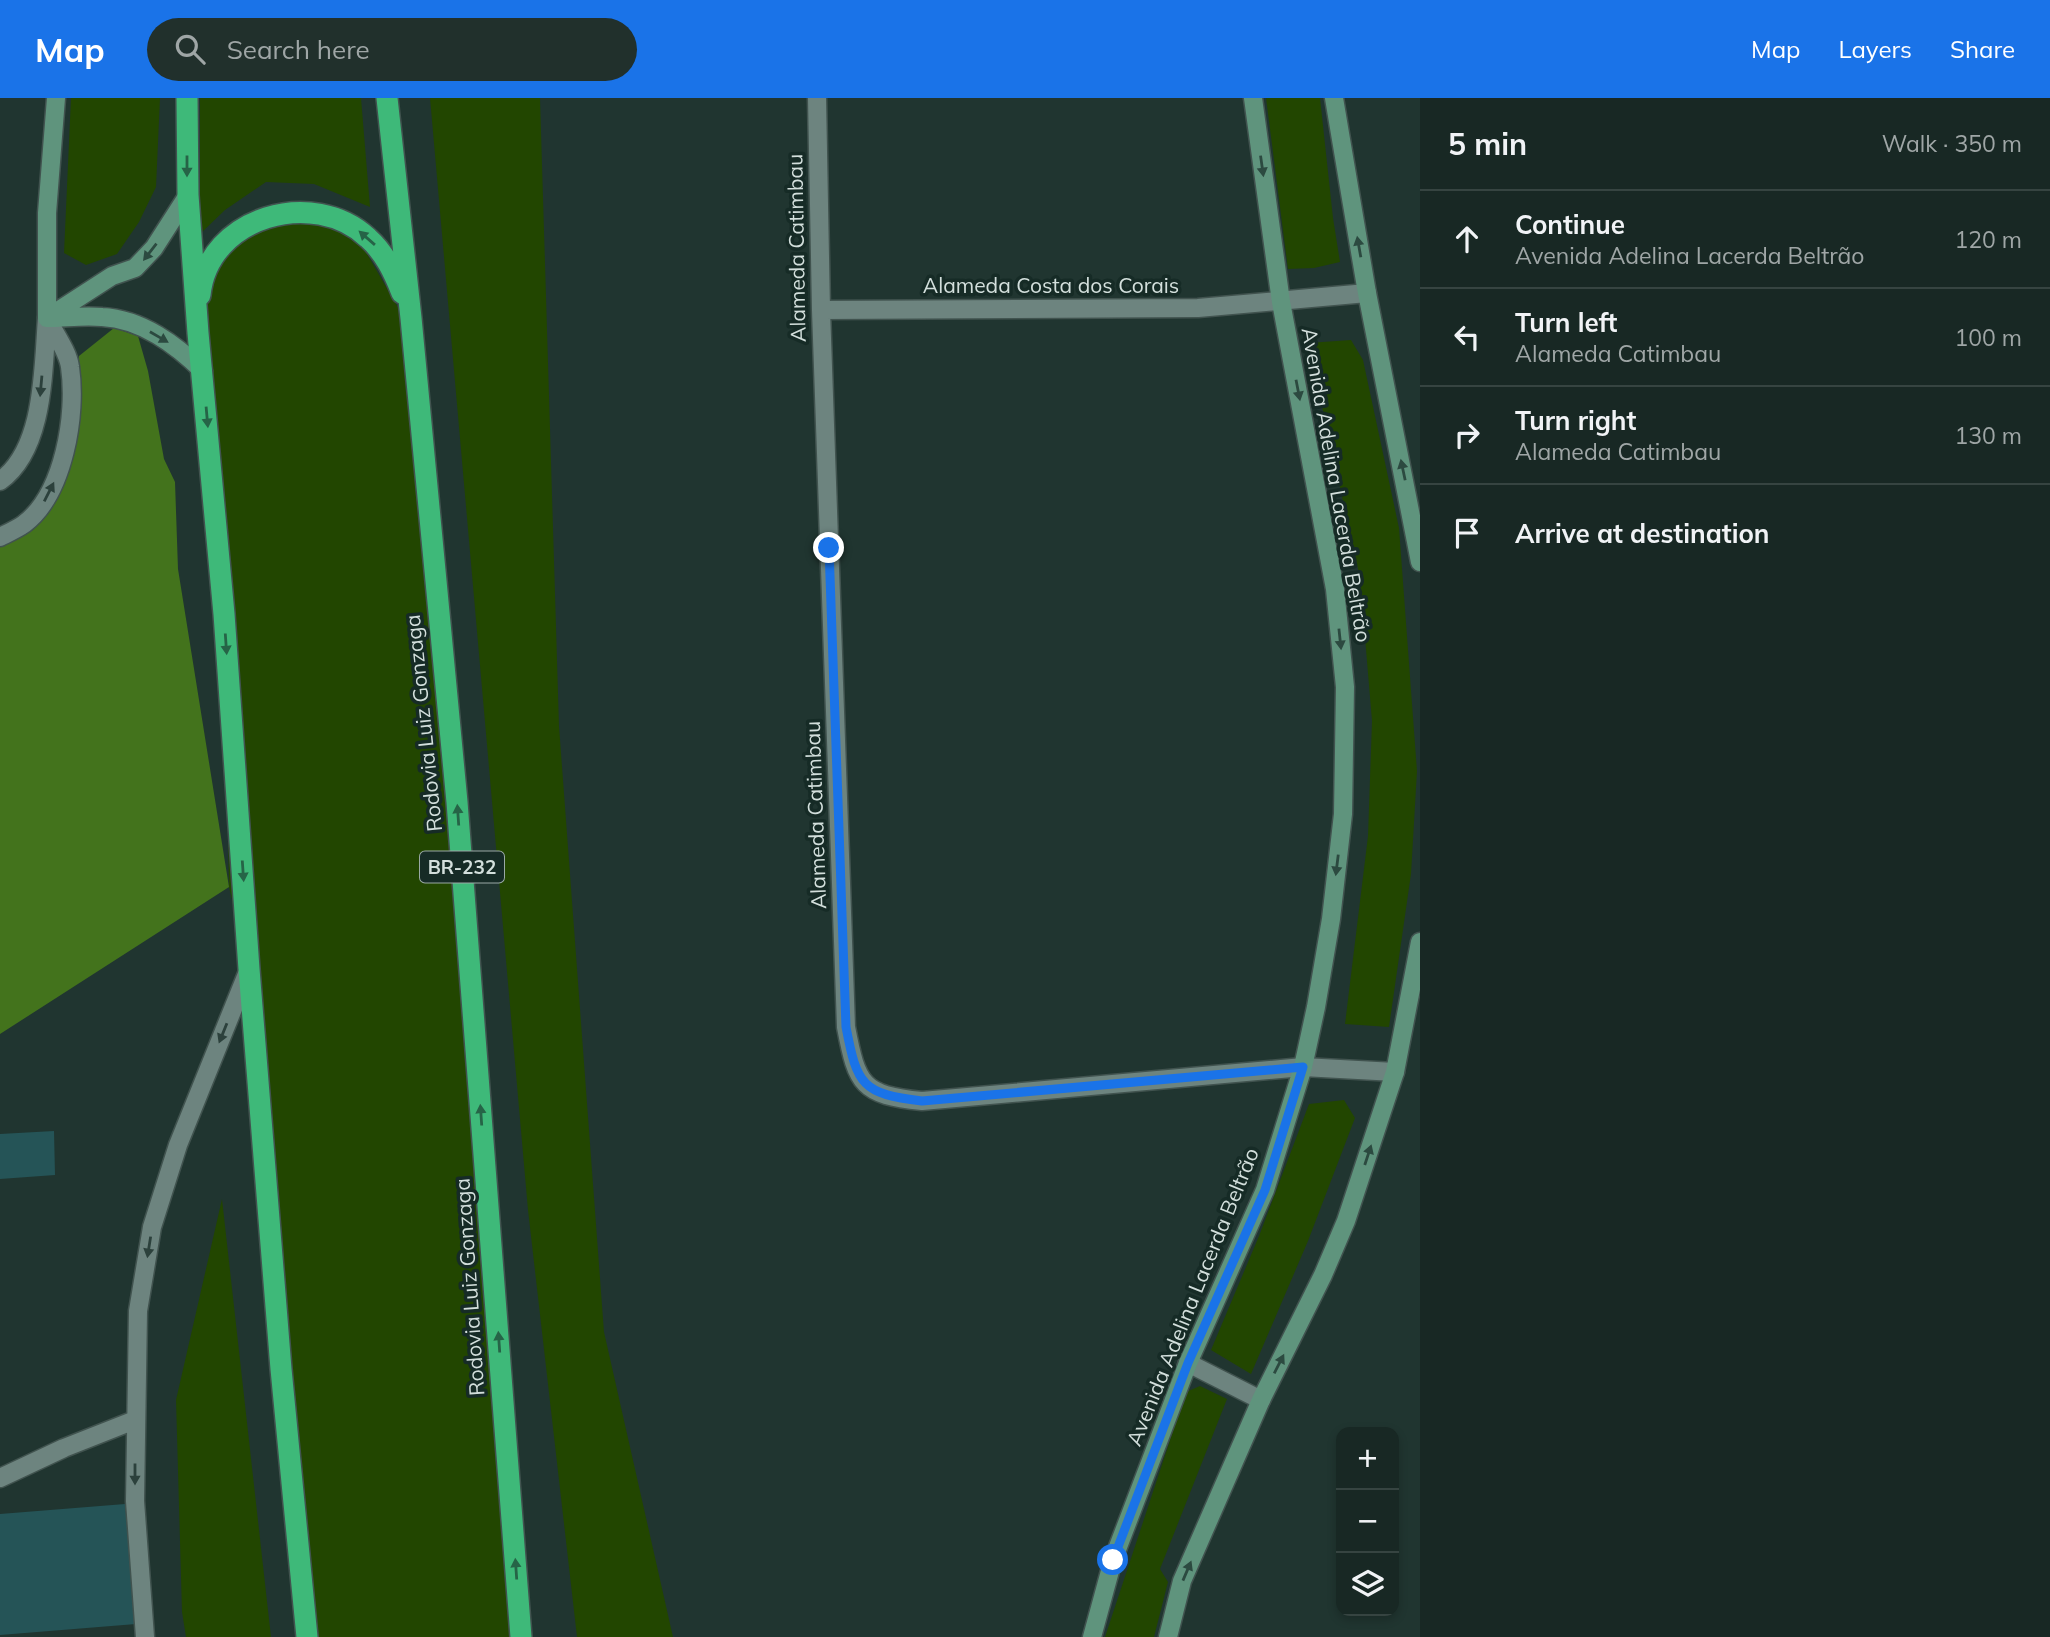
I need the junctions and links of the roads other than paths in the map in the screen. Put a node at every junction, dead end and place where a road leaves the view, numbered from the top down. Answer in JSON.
{"nodes":[{"id":1,"x":56,"y":98,"type":"edge"},
{"id":2,"x":187,"y":98,"type":"edge"},
{"id":3,"x":387,"y":98,"type":"edge"},
{"id":4,"x":817,"y":98,"type":"edge"},
{"id":5,"x":1253,"y":98,"type":"edge"},
{"id":6,"x":1334,"y":98,"type":"edge"},
{"id":7,"x":188,"y":195,"type":"junction"},
{"id":8,"x":1367,"y":293,"type":"junction"},
{"id":9,"x":1281,"y":302,"type":"junction"},
{"id":10,"x":821,"y":310,"type":"junction"},
{"id":11,"x":47,"y":318,"type":"junction"},
{"id":12,"x":411,"y":318,"type":"junction"},
{"id":13,"x":198,"y":333,"type":"junction"},
{"id":14,"x":203,"y":371,"type":"junction"},
{"id":15,"x":0,"y":481,"type":"edge"},
{"id":16,"x":0,"y":537,"type":"edge"},
{"id":17,"x":1420,"y":562,"type":"edge"},
{"id":18,"x":1420,"y":943,"type":"edge"},
{"id":19,"x":249,"y":970,"type":"junction"},
{"id":20,"x":1303,"y":1067,"type":"junction"},
{"id":21,"x":1395,"y":1072,"type":"junction"},
{"id":22,"x":1188,"y":1363,"type":"junction"},
{"id":23,"x":1261,"y":1400,"type":"junction"},
{"id":24,"x":135,"y":1420,"type":"junction"},
{"id":25,"x":0,"y":1478,"type":"edge"},
{"id":26,"x":145,"y":1637,"type":"edge"},
{"id":27,"x":307,"y":1637,"type":"edge"},
{"id":28,"x":522,"y":1637,"type":"edge"},
{"id":29,"x":1092,"y":1637,"type":"edge"},
{"id":30,"x":1168,"y":1637,"type":"edge"}],
"edges":[{"from":1,"to":11,"type":"main road"},
{"from":2,"to":7,"type":"highway","one_way":true},
{"from":3,"to":12,"type":"highway","name":"Rodovia Luiz Gonzaga","number":"BR-232"},
{"from":4,"to":10,"type":"street","name":"Alameda Catimbau"},
{"from":5,"to":9,"type":"main road","name":"Avenida Adelina Lacerda Beltrão","one_way":true},
{"from":8,"to":6,"type":"main road","one_way":true},
{"from":7,"to":11,"type":"main road","one_way":true},
{"from":7,"to":13,"type":"highway"},
{"from":8,"to":9,"type":"street","name":"Alameda Costa dos Corais"},
{"from":17,"to":8,"type":"main road","one_way":true},
{"from":9,"to":10,"type":"street","name":"Alameda Costa dos Corais"},
{"from":9,"to":20,"type":"main road","name":"Avenida Adelina Lacerda Beltrão","one_way":true},
{"from":10,"to":20,"type":"street","name":"Alameda Catimbau"},
{"from":11,"to":14,"type":"main road","one_way":true},
{"from":11,"to":15,"type":"street","one_way":true},
{"from":16,"to":11,"type":"street","one_way":true},
{"from":12,"to":13,"type":"highway","one_way":true},
{"from":28,"to":12,"type":"highway","name":"Rodovia Luiz Gonzaga","number":"BR-232","one_way":true},
{"from":13,"to":14,"type":"highway"},
{"from":14,"to":19,"type":"highway","one_way":true},
{"from":18,"to":21,"type":"main road"},
{"from":19,"to":24,"type":"street","one_way":true},
{"from":19,"to":27,"type":"highway"},
{"from":20,"to":21,"type":"street"},
{"from":20,"to":22,"type":"main road","name":"Avenida Adelina Lacerda Beltrão"},
{"from":23,"to":21,"type":"main road","one_way":true},
{"from":22,"to":23,"type":"street"},
{"from":22,"to":29,"type":"main road","name":"Avenida Adelina Lacerda Beltrão"},
{"from":30,"to":23,"type":"main road","one_way":true},
{"from":24,"to":25,"type":"street"},
{"from":24,"to":26,"type":"street","one_way":true}]}
